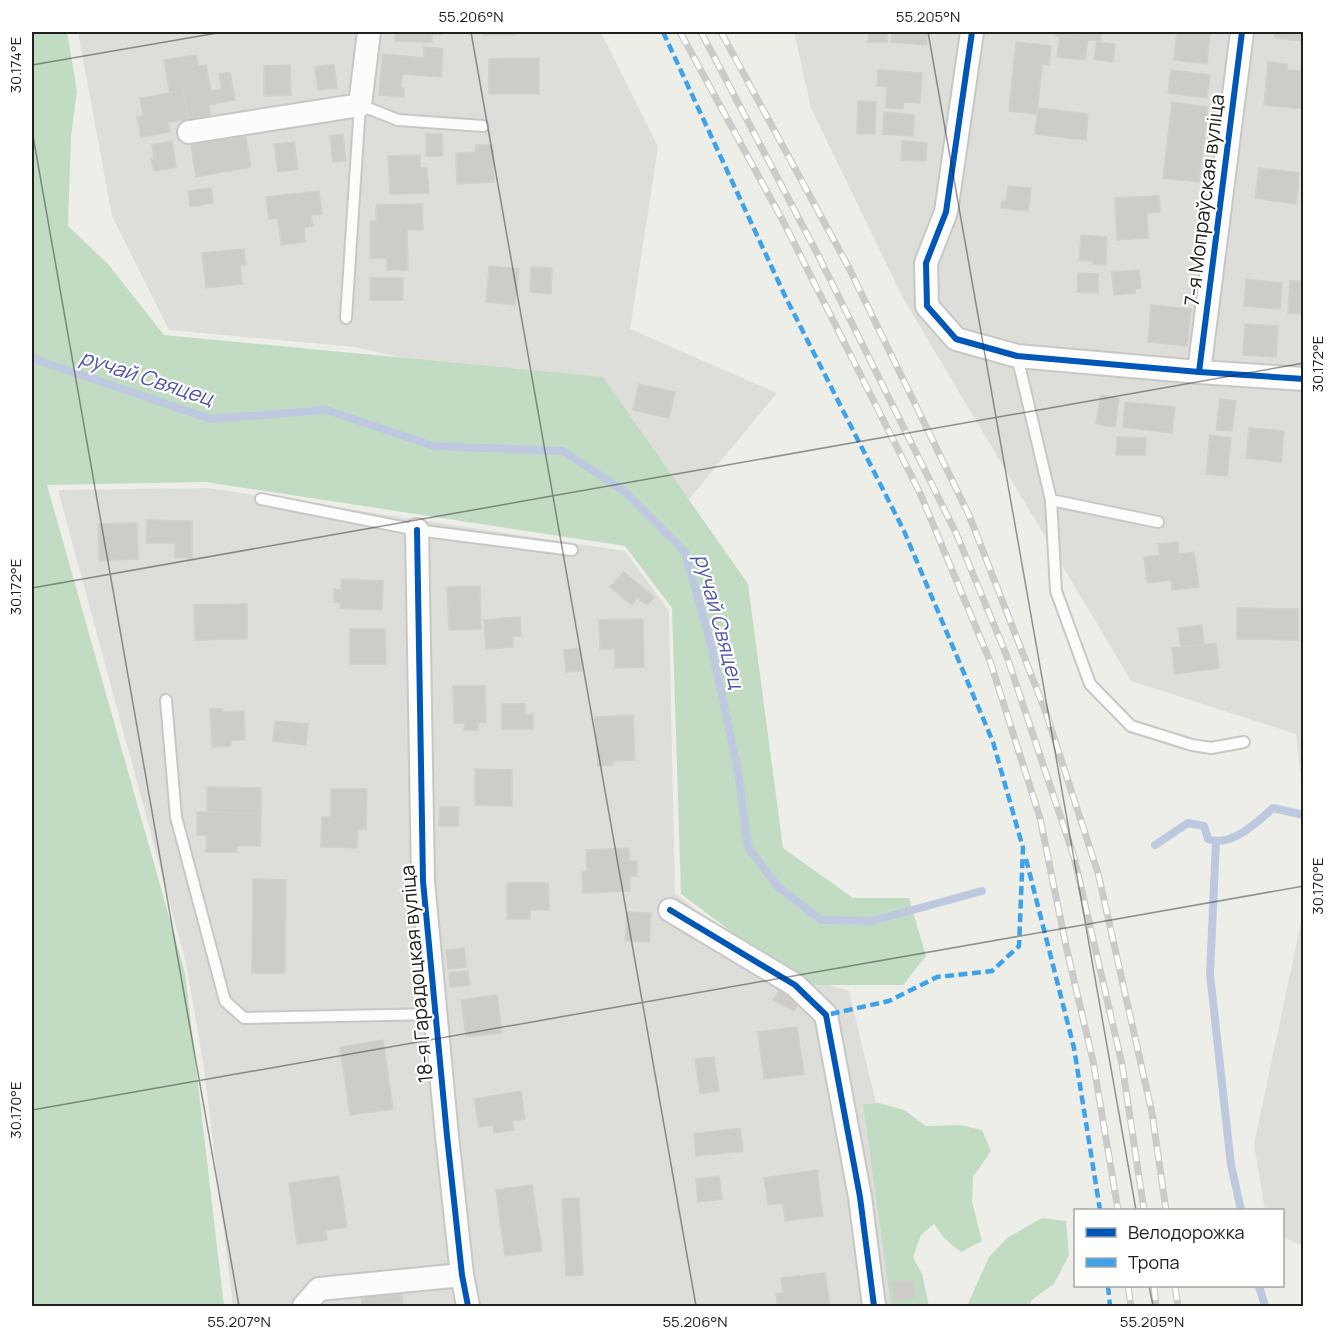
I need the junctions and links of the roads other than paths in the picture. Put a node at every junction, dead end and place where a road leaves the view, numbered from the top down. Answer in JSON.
{"nodes":[{"id":1,"x":369,"y":32,"type":"edge"},
{"id":2,"x":972,"y":32,"type":"edge"},
{"id":3,"x":1242,"y":32,"type":"edge"},
{"id":4,"x":360,"y":105,"type":"junction"},
{"id":5,"x":483,"y":126,"type":"dead end"},
{"id":6,"x":189,"y":132,"type":"dead end"},
{"id":7,"x":346,"y":318,"type":"dead end"},
{"id":8,"x":1017,"y":356,"type":"junction"},
{"id":9,"x":1199,"y":372,"type":"junction"},
{"id":10,"x":1304,"y":379,"type":"edge"},
{"id":11,"x":261,"y":499,"type":"dead end"},
{"id":12,"x":1052,"y":500,"type":"junction"},
{"id":13,"x":1158,"y":522,"type":"dead end"},
{"id":14,"x":417,"y":530,"type":"junction"},
{"id":15,"x":572,"y":550,"type":"dead end"},
{"id":16,"x":166,"y":700,"type":"dead end"},
{"id":17,"x":1244,"y":742,"type":"dead end"},
{"id":18,"x":670,"y":909,"type":"dead end"},
{"id":19,"x":436,"y":1014,"type":"junction"},
{"id":20,"x":462,"y":1275,"type":"junction"},
{"id":21,"x":304,"y":1306,"type":"edge"},
{"id":22,"x":468,"y":1306,"type":"edge"},
{"id":23,"x":874,"y":1306,"type":"edge"}],
"edges":[{"from":1,"to":4,"type":"street"},
{"from":2,"to":8,"type":"street"},
{"from":3,"to":9,"type":"street","name":"7-я Мопраўская вуліца"},
{"from":4,"to":5,"type":"lane"},
{"from":4,"to":6,"type":"street"},
{"from":4,"to":7,"type":"lane"},
{"from":8,"to":9,"type":"street"},
{"from":8,"to":12,"type":"lane"},
{"from":9,"to":10,"type":"street"},
{"from":11,"to":14,"type":"lane"},
{"from":12,"to":13,"type":"lane"},
{"from":12,"to":17,"type":"lane"},
{"from":14,"to":15,"type":"lane"},
{"from":14,"to":19,"type":"street","name":"18-я Гарадоцкая вуліца"},
{"from":16,"to":19,"type":"lane"},
{"from":18,"to":23,"type":"street"},
{"from":19,"to":20,"type":"street","name":"18-я Гарадоцкая вуліца"},
{"from":20,"to":21,"type":"street"},
{"from":20,"to":22,"type":"street","name":"18-я Гарадоцкая вуліца"}]}
